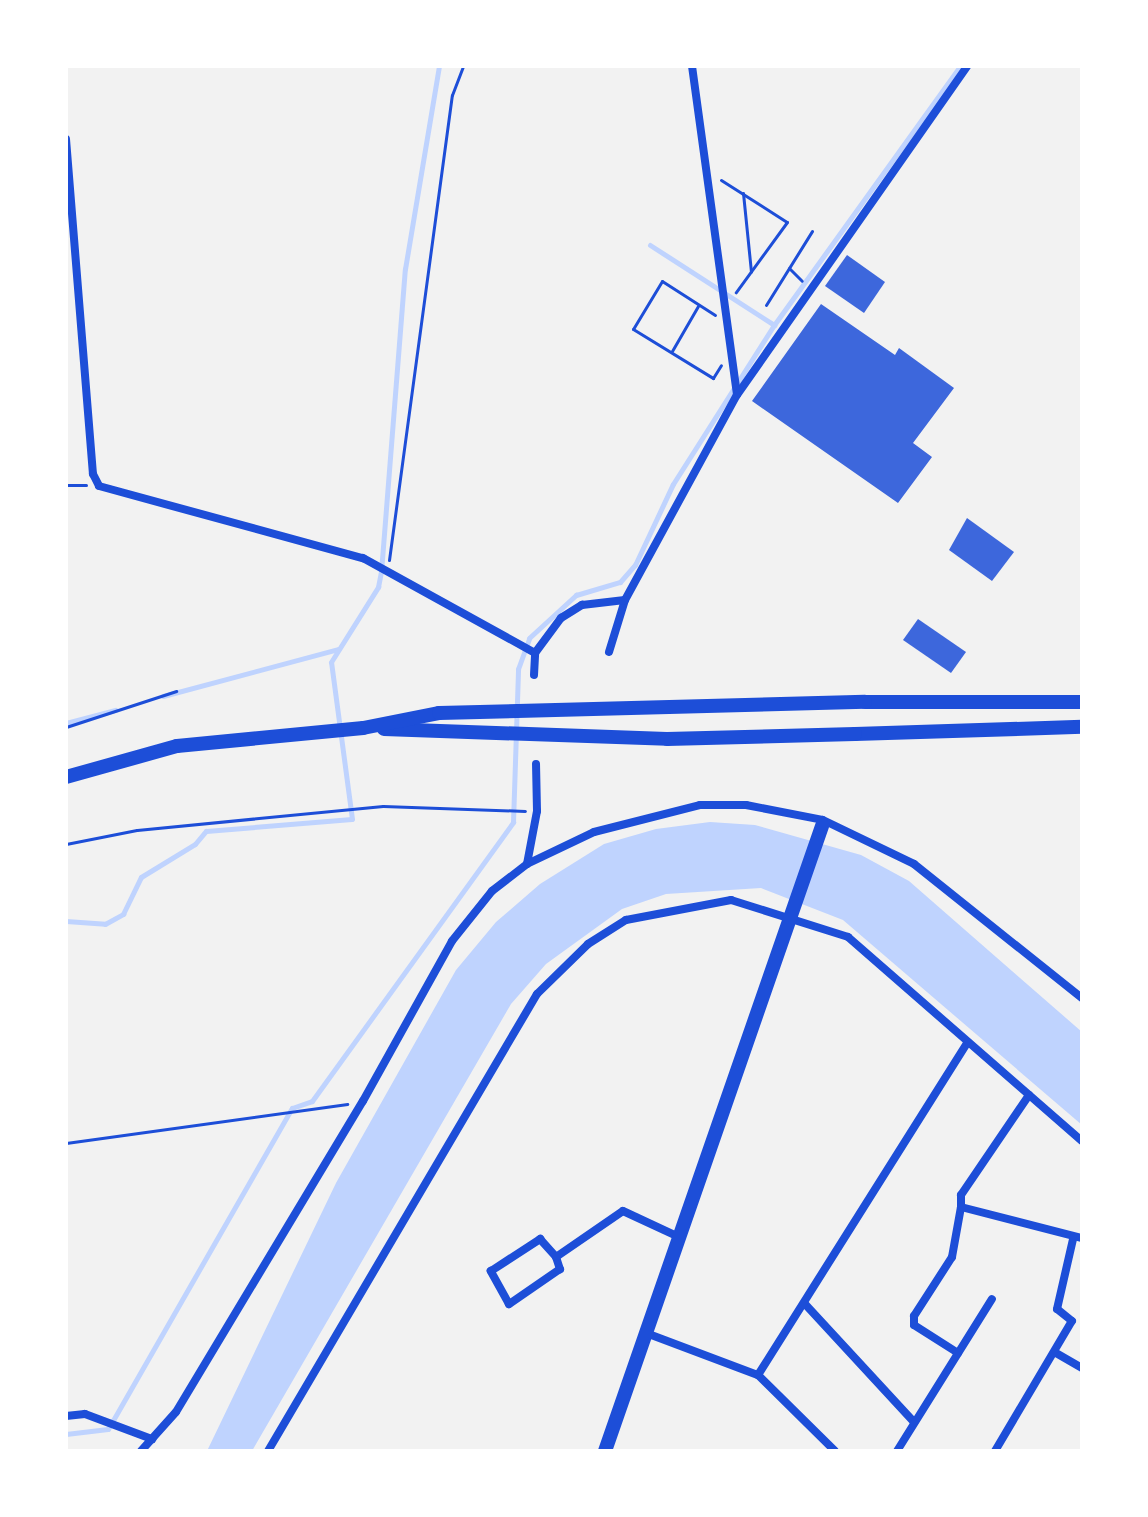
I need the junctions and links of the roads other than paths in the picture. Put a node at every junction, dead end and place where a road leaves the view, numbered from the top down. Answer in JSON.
{"nodes":[{"id":1,"x":692,"y":66,"type":"edge"},
{"id":2,"x":967,"y":66,"type":"edge"},
{"id":3,"x":66,"y":139,"type":"edge"},
{"id":4,"x":737,"y":395,"type":"junction"},
{"id":5,"x":625,"y":600,"type":"junction"},
{"id":6,"x":609,"y":652,"type":"dead end"},
{"id":7,"x":535,"y":653,"type":"junction"},
{"id":8,"x":534,"y":675,"type":"dead end"},
{"id":9,"x":1082,"y":702,"type":"edge"},
{"id":10,"x":1082,"y":727,"type":"edge"},
{"id":11,"x":363,"y":728,"type":"junction"},
{"id":12,"x":536,"y":764,"type":"dead end"},
{"id":13,"x":66,"y":777,"type":"edge"},
{"id":14,"x":822,"y":826,"type":"dead end"},
{"id":15,"x":527,"y":864,"type":"junction"},
{"id":16,"x":790,"y":913,"type":"junction"},
{"id":17,"x":1082,"y":998,"type":"edge"},
{"id":18,"x":967,"y":1043,"type":"junction"},
{"id":19,"x":1029,"y":1095,"type":"junction"},
{"id":20,"x":1082,"y":1141,"type":"edge"},
{"id":21,"x":961,"y":1207,"type":"junction"},
{"id":22,"x":679,"y":1237,"type":"junction"},
{"id":23,"x":1078,"y":1238,"type":"edge"},
{"id":24,"x":556,"y":1257,"type":"junction"},
{"id":25,"x":992,"y":1299,"type":"dead end"},
{"id":26,"x":805,"y":1304,"type":"junction"},
{"id":27,"x":646,"y":1333,"type":"junction"},
{"id":28,"x":958,"y":1353,"type":"junction"},
{"id":29,"x":1056,"y":1353,"type":"junction"},
{"id":30,"x":1082,"y":1368,"type":"edge"},
{"id":31,"x":758,"y":1375,"type":"junction"},
{"id":32,"x":66,"y":1416,"type":"edge"},
{"id":33,"x":914,"y":1422,"type":"junction"},
{"id":34,"x":152,"y":1439,"type":"junction"},
{"id":35,"x":141,"y":1451,"type":"edge"},
{"id":36,"x":268,"y":1451,"type":"edge"},
{"id":37,"x":605,"y":1451,"type":"edge"},
{"id":38,"x":835,"y":1451,"type":"edge"},
{"id":39,"x":897,"y":1451,"type":"edge"},
{"id":40,"x":995,"y":1451,"type":"edge"}],
"edges":[{"from":1,"to":4,"type":"street"},
{"from":2,"to":4,"type":"street"},
{"from":3,"to":7,"type":"street"},
{"from":4,"to":5,"type":"street"},
{"from":5,"to":6,"type":"street"},
{"from":5,"to":7,"type":"street"},
{"from":7,"to":8,"type":"street"},
{"from":9,"to":11,"type":"main road"},
{"from":10,"to":11,"type":"main road"},
{"from":11,"to":13,"type":"main road"},
{"from":12,"to":15,"type":"street"},
{"from":14,"to":16,"type":"main road"},
{"from":15,"to":17,"type":"street"},
{"from":15,"to":34,"type":"street"},
{"from":16,"to":18,"type":"street"},
{"from":16,"to":22,"type":"main road"},
{"from":16,"to":36,"type":"street"},
{"from":18,"to":19,"type":"street"},
{"from":18,"to":26,"type":"street"},
{"from":19,"to":20,"type":"street"},
{"from":19,"to":21,"type":"street"},
{"from":21,"to":23,"type":"street"},
{"from":21,"to":28,"type":"street"},
{"from":22,"to":24,"type":"street"},
{"from":22,"to":27,"type":"main road"},
{"from":23,"to":29,"type":"street"},
{"from":24,"to":24,"type":"street"},
{"from":25,"to":28,"type":"street"},
{"from":26,"to":31,"type":"street"},
{"from":26,"to":33,"type":"street"},
{"from":27,"to":31,"type":"street"},
{"from":27,"to":37,"type":"main road"},
{"from":28,"to":33,"type":"street"},
{"from":29,"to":30,"type":"street"},
{"from":29,"to":40,"type":"street"},
{"from":31,"to":38,"type":"street"},
{"from":32,"to":34,"type":"street"},
{"from":33,"to":39,"type":"street"},
{"from":34,"to":35,"type":"street"}]}
